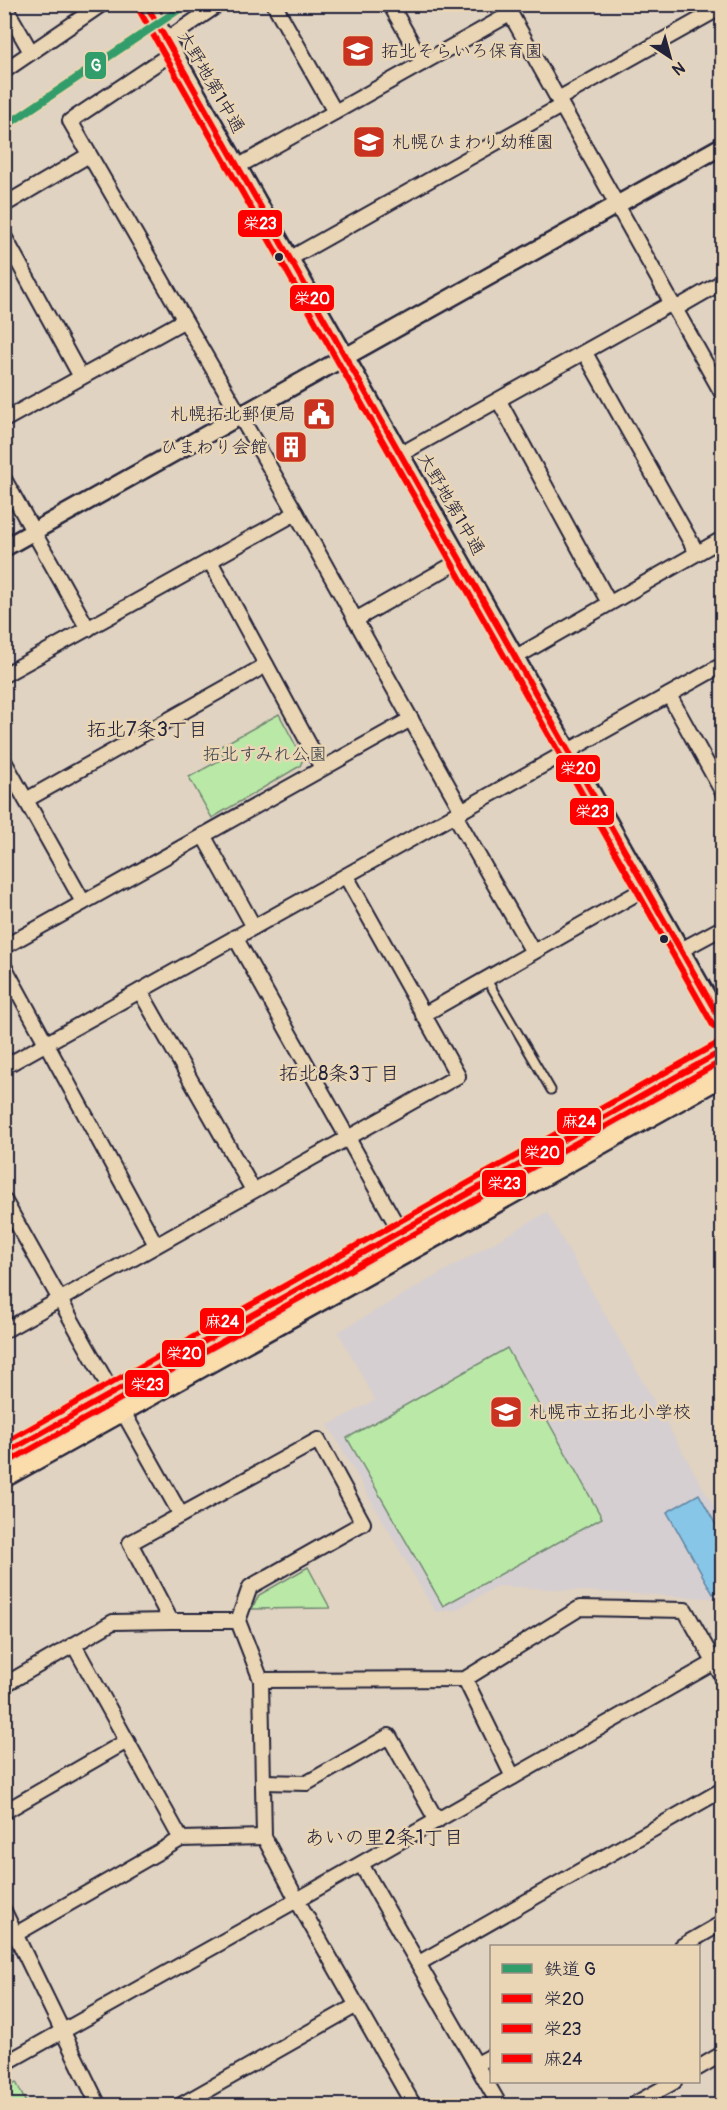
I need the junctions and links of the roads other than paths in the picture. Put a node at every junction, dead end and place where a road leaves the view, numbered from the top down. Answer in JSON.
{"nodes":[{"id":1,"x":102,"y":4,"type":"edge"},
{"id":2,"x":146,"y":4,"type":"edge"},
{"id":3,"x":219,"y":4,"type":"edge"},
{"id":4,"x":274,"y":4,"type":"edge"},
{"id":5,"x":390,"y":4,"type":"edge"},
{"id":6,"x":4,"y":5,"type":"edge"},
{"id":7,"x":723,"y":7,"type":"edge"},
{"id":8,"x":508,"y":9,"type":"edge"},
{"id":9,"x":169,"y":47,"type":"junction"},
{"id":10,"x":31,"y":52,"type":"junction"},
{"id":11,"x":423,"y":63,"type":"junction"},
{"id":12,"x":4,"y":71,"type":"edge"},
{"id":13,"x":560,"y":102,"type":"junction"},
{"id":14,"x":335,"y":112,"type":"junction"},
{"id":15,"x":723,"y":146,"type":"edge"},
{"id":16,"x":89,"y":155,"type":"junction"},
{"id":17,"x":237,"y":167,"type":"junction"},
{"id":18,"x":4,"y":205,"type":"edge"},
{"id":19,"x":617,"y":206,"type":"junction"},
{"id":20,"x":4,"y":236,"type":"edge"},
{"id":21,"x":289,"y":258,"type":"junction"},
{"id":22,"x":723,"y":282,"type":"edge"},
{"id":23,"x":673,"y":306,"type":"junction"},
{"id":24,"x":183,"y":321,"type":"junction"},
{"id":25,"x":585,"y":353,"type":"junction"},
{"id":26,"x":346,"y":358,"type":"junction"},
{"id":27,"x":81,"y":377,"type":"junction"},
{"id":28,"x":723,"y":393,"type":"edge"},
{"id":29,"x":499,"y":401,"type":"junction"},
{"id":30,"x":238,"y":417,"type":"junction"},
{"id":31,"x":4,"y":420,"type":"edge"},
{"id":32,"x":400,"y":454,"type":"junction"},
{"id":33,"x":4,"y":479,"type":"edge"},
{"id":34,"x":296,"y":513,"type":"junction"},
{"id":35,"x":34,"y":531,"type":"junction"},
{"id":36,"x":723,"y":539,"type":"edge"},
{"id":37,"x":4,"y":548,"type":"edge"},
{"id":38,"x":697,"y":553,"type":"junction"},
{"id":39,"x":461,"y":560,"type":"junction"},
{"id":40,"x":210,"y":561,"type":"junction"},
{"id":41,"x":609,"y":603,"type":"junction"},
{"id":42,"x":356,"y":620,"type":"junction"},
{"id":43,"x":88,"y":629,"type":"junction"},
{"id":44,"x":516,"y":657,"type":"junction"},
{"id":45,"x":266,"y":664,"type":"junction"},
{"id":46,"x":723,"y":665,"type":"edge"},
{"id":47,"x":4,"y":675,"type":"edge"},
{"id":48,"x":669,"y":695,"type":"junction"},
{"id":49,"x":411,"y":719,"type":"junction"},
{"id":50,"x":569,"y":751,"type":"junction"},
{"id":51,"x":4,"y":761,"type":"edge"},
{"id":52,"x":322,"y":768,"type":"junction"},
{"id":53,"x":723,"y":791,"type":"edge"},
{"id":54,"x":26,"y":800,"type":"junction"},
{"id":55,"x":458,"y":813,"type":"junction"},
{"id":56,"x":202,"y":835,"type":"junction"},
{"id":57,"x":346,"y":876,"type":"junction"},
{"id":58,"x":646,"y":888,"type":"junction"},
{"id":59,"x":83,"y":902,"type":"junction"},
{"id":60,"x":254,"y":927,"type":"junction"},
{"id":61,"x":723,"y":928,"type":"edge"},
{"id":62,"x":235,"y":937,"type":"junction"},
{"id":63,"x":4,"y":947,"type":"edge"},
{"id":64,"x":681,"y":950,"type":"junction"},
{"id":65,"x":533,"y":952,"type":"junction"},
{"id":66,"x":4,"y":966,"type":"edge"},
{"id":67,"x":486,"y":978,"type":"junction"},
{"id":68,"x":140,"y":991,"type":"junction"},
{"id":69,"x":423,"y":1015,"type":"junction"},
{"id":70,"x":723,"y":1023,"type":"edge"},
{"id":71,"x":47,"y":1043,"type":"junction"},
{"id":72,"x":723,"y":1051,"type":"edge"},
{"id":73,"x":4,"y":1067,"type":"edge"},
{"id":74,"x":723,"y":1075,"type":"edge"},
{"id":75,"x":551,"y":1090,"type":"dead end"},
{"id":76,"x":348,"y":1137,"type":"junction"},
{"id":77,"x":252,"y":1190,"type":"junction"},
{"id":78,"x":4,"y":1200,"type":"edge"},
{"id":79,"x":400,"y":1231,"type":"junction"},
{"id":80,"x":156,"y":1245,"type":"junction"},
{"id":81,"x":60,"y":1300,"type":"junction"},
{"id":82,"x":4,"y":1331,"type":"edge"},
{"id":83,"x":118,"y":1401,"type":"junction"},
{"id":84,"x":4,"y":1454,"type":"edge"},
{"id":85,"x":4,"y":1476,"type":"edge"},
{"id":86,"x":182,"y":1515,"type":"junction"},
{"id":87,"x":171,"y":1621,"type":"junction"},
{"id":88,"x":238,"y":1621,"type":"junction"},
{"id":89,"x":74,"y":1645,"type":"junction"},
{"id":90,"x":715,"y":1662,"type":"junction"},
{"id":91,"x":723,"y":1676,"type":"edge"},
{"id":92,"x":465,"y":1679,"type":"junction"},
{"id":93,"x":261,"y":1680,"type":"junction"},
{"id":94,"x":4,"y":1685,"type":"edge"},
{"id":95,"x":127,"y":1741,"type":"junction"},
{"id":96,"x":513,"y":1777,"type":"junction"},
{"id":97,"x":263,"y":1782,"type":"junction"},
{"id":98,"x":723,"y":1790,"type":"edge"},
{"id":99,"x":4,"y":1812,"type":"edge"},
{"id":100,"x":437,"y":1821,"type":"junction"},
{"id":101,"x":264,"y":1837,"type":"junction"},
{"id":102,"x":182,"y":1839,"type":"junction"},
{"id":103,"x":361,"y":1864,"type":"junction"},
{"id":104,"x":297,"y":1900,"type":"junction"},
{"id":105,"x":4,"y":1911,"type":"edge"},
{"id":106,"x":723,"y":1923,"type":"edge"},
{"id":107,"x":16,"y":1934,"type":"junction"},
{"id":108,"x":685,"y":1945,"type":"edge"},
{"id":109,"x":420,"y":1963,"type":"junction"},
{"id":110,"x":357,"y":2005,"type":"junction"},
{"id":111,"x":63,"y":2031,"type":"junction"},
{"id":112,"x":723,"y":2054,"type":"edge"},
{"id":113,"x":490,"y":2057,"type":"edge"},
{"id":114,"x":4,"y":2064,"type":"edge"},
{"id":115,"x":477,"y":2064,"type":"junction"},
{"id":116,"x":700,"y":2067,"type":"edge"},
{"id":117,"x":672,"y":2083,"type":"edge"},
{"id":118,"x":99,"y":2106,"type":"edge"},
{"id":119,"x":179,"y":2106,"type":"edge"},
{"id":120,"x":414,"y":2106,"type":"edge"},
{"id":121,"x":500,"y":2106,"type":"edge"},
{"id":122,"x":631,"y":2106,"type":"edge"}],
"edges":[{"from":1,"to":10,"type":"street"},
{"from":2,"to":9,"type":"street","name":"大野地第1中通"},
{"from":3,"to":9,"type":"street"},
{"from":4,"to":14,"type":"street"},
{"from":5,"to":11,"type":"street"},
{"from":6,"to":10,"type":"street"},
{"from":7,"to":13,"type":"street"},
{"from":8,"to":11,"type":"street"},
{"from":8,"to":13,"type":"street"},
{"from":9,"to":16,"type":"street"},
{"from":9,"to":17,"type":"street","name":"大野地第1中通"},
{"from":10,"to":12,"type":"street"},
{"from":11,"to":14,"type":"street"},
{"from":13,"to":19,"type":"street"},
{"from":13,"to":21,"type":"street"},
{"from":14,"to":17,"type":"street"},
{"from":15,"to":19,"type":"street"},
{"from":16,"to":18,"type":"street"},
{"from":16,"to":24,"type":"street"},
{"from":17,"to":21,"type":"street","name":"大野地第1中通"},
{"from":19,"to":23,"type":"street"},
{"from":19,"to":26,"type":"street"},
{"from":20,"to":27,"type":"street"},
{"from":21,"to":26,"type":"street","name":"大野地第1中通"},
{"from":22,"to":23,"type":"street"},
{"from":23,"to":25,"type":"street"},
{"from":23,"to":28,"type":"street"},
{"from":24,"to":27,"type":"street"},
{"from":24,"to":30,"type":"street"},
{"from":25,"to":29,"type":"street"},
{"from":25,"to":38,"type":"street"},
{"from":26,"to":30,"type":"street"},
{"from":26,"to":32,"type":"street","name":"大野地第1中通"},
{"from":27,"to":31,"type":"street"},
{"from":29,"to":32,"type":"street"},
{"from":29,"to":41,"type":"street"},
{"from":30,"to":34,"type":"street"},
{"from":30,"to":35,"type":"street"},
{"from":32,"to":39,"type":"street","name":"大野地第1中通"},
{"from":33,"to":35,"type":"street"},
{"from":34,"to":40,"type":"street"},
{"from":34,"to":42,"type":"street"},
{"from":35,"to":37,"type":"street"},
{"from":35,"to":43,"type":"street"},
{"from":36,"to":38,"type":"street"},
{"from":38,"to":41,"type":"street"},
{"from":39,"to":42,"type":"street"},
{"from":39,"to":44,"type":"street","name":"大野地第1中通"},
{"from":40,"to":43,"type":"street"},
{"from":40,"to":45,"type":"street"},
{"from":41,"to":44,"type":"street"},
{"from":42,"to":49,"type":"street"},
{"from":43,"to":47,"type":"street"},
{"from":44,"to":50,"type":"street","name":"大野地第1中通"},
{"from":45,"to":52,"type":"street"},
{"from":45,"to":54,"type":"street"},
{"from":46,"to":48,"type":"street"},
{"from":48,"to":50,"type":"street"},
{"from":48,"to":53,"type":"street"},
{"from":49,"to":52,"type":"street"},
{"from":49,"to":55,"type":"street"},
{"from":50,"to":55,"type":"street"},
{"from":50,"to":58,"type":"street","name":"大野地第1中通"},
{"from":51,"to":54,"type":"street"},
{"from":52,"to":56,"type":"street"},
{"from":54,"to":59,"type":"street"},
{"from":55,"to":57,"type":"street"},
{"from":55,"to":65,"type":"street"},
{"from":56,"to":59,"type":"street"},
{"from":56,"to":60,"type":"street"},
{"from":57,"to":60,"type":"street"},
{"from":57,"to":69,"type":"street"},
{"from":58,"to":64,"type":"street","name":"大野地第1中通"},
{"from":58,"to":65,"type":"street"},
{"from":59,"to":63,"type":"street"},
{"from":60,"to":62,"type":"street"},
{"from":61,"to":64,"type":"street"},
{"from":62,"to":68,"type":"street"},
{"from":62,"to":76,"type":"street"},
{"from":64,"to":70,"type":"street","name":"大野地第1中通"},
{"from":65,"to":67,"type":"street"},
{"from":66,"to":71,"type":"street"},
{"from":67,"to":69,"type":"street"},
{"from":67,"to":75,"type":"lane"},
{"from":68,"to":71,"type":"street"},
{"from":68,"to":77,"type":"street"},
{"from":69,"to":76,"type":"street"},
{"from":71,"to":73,"type":"street"},
{"from":71,"to":80,"type":"street"},
{"from":72,"to":79,"type":"main road"},
{"from":74,"to":83,"type":"main road"},
{"from":76,"to":77,"type":"street"},
{"from":76,"to":79,"type":"street"},
{"from":77,"to":80,"type":"street"},
{"from":78,"to":81,"type":"street"},
{"from":79,"to":83,"type":"main road"},
{"from":80,"to":81,"type":"street"},
{"from":81,"to":82,"type":"street"},
{"from":81,"to":83,"type":"street"},
{"from":83,"to":84,"type":"main road"},
{"from":83,"to":85,"type":"main road"},
{"from":83,"to":86,"type":"street"},
{"from":86,"to":87,"type":"street"},
{"from":86,"to":88,"type":"street"},
{"from":87,"to":88,"type":"street"},
{"from":87,"to":89,"type":"street"},
{"from":88,"to":93,"type":"street"},
{"from":89,"to":94,"type":"street"},
{"from":89,"to":95,"type":"street"},
{"from":90,"to":91,"type":"street"},
{"from":90,"to":92,"type":"street"},
{"from":90,"to":96,"type":"street"},
{"from":92,"to":93,"type":"street"},
{"from":92,"to":96,"type":"street"},
{"from":93,"to":97,"type":"street"},
{"from":95,"to":99,"type":"street"},
{"from":95,"to":102,"type":"street"},
{"from":96,"to":100,"type":"street"},
{"from":97,"to":100,"type":"street"},
{"from":97,"to":101,"type":"street"},
{"from":98,"to":109,"type":"street"},
{"from":100,"to":103,"type":"street"},
{"from":101,"to":102,"type":"street"},
{"from":101,"to":104,"type":"street"},
{"from":102,"to":107,"type":"street"},
{"from":103,"to":104,"type":"street"},
{"from":103,"to":109,"type":"street"},
{"from":104,"to":110,"type":"street"},
{"from":104,"to":111,"type":"street"},
{"from":105,"to":107,"type":"street"},
{"from":106,"to":108,"type":"street"},
{"from":107,"to":111,"type":"street"},
{"from":109,"to":115,"type":"street"},
{"from":110,"to":119,"type":"street"},
{"from":110,"to":120,"type":"street"},
{"from":111,"to":114,"type":"street"},
{"from":111,"to":118,"type":"street"},
{"from":112,"to":116,"type":"street"},
{"from":113,"to":115,"type":"street"},
{"from":115,"to":121,"type":"street"},
{"from":117,"to":122,"type":"street"}]}
